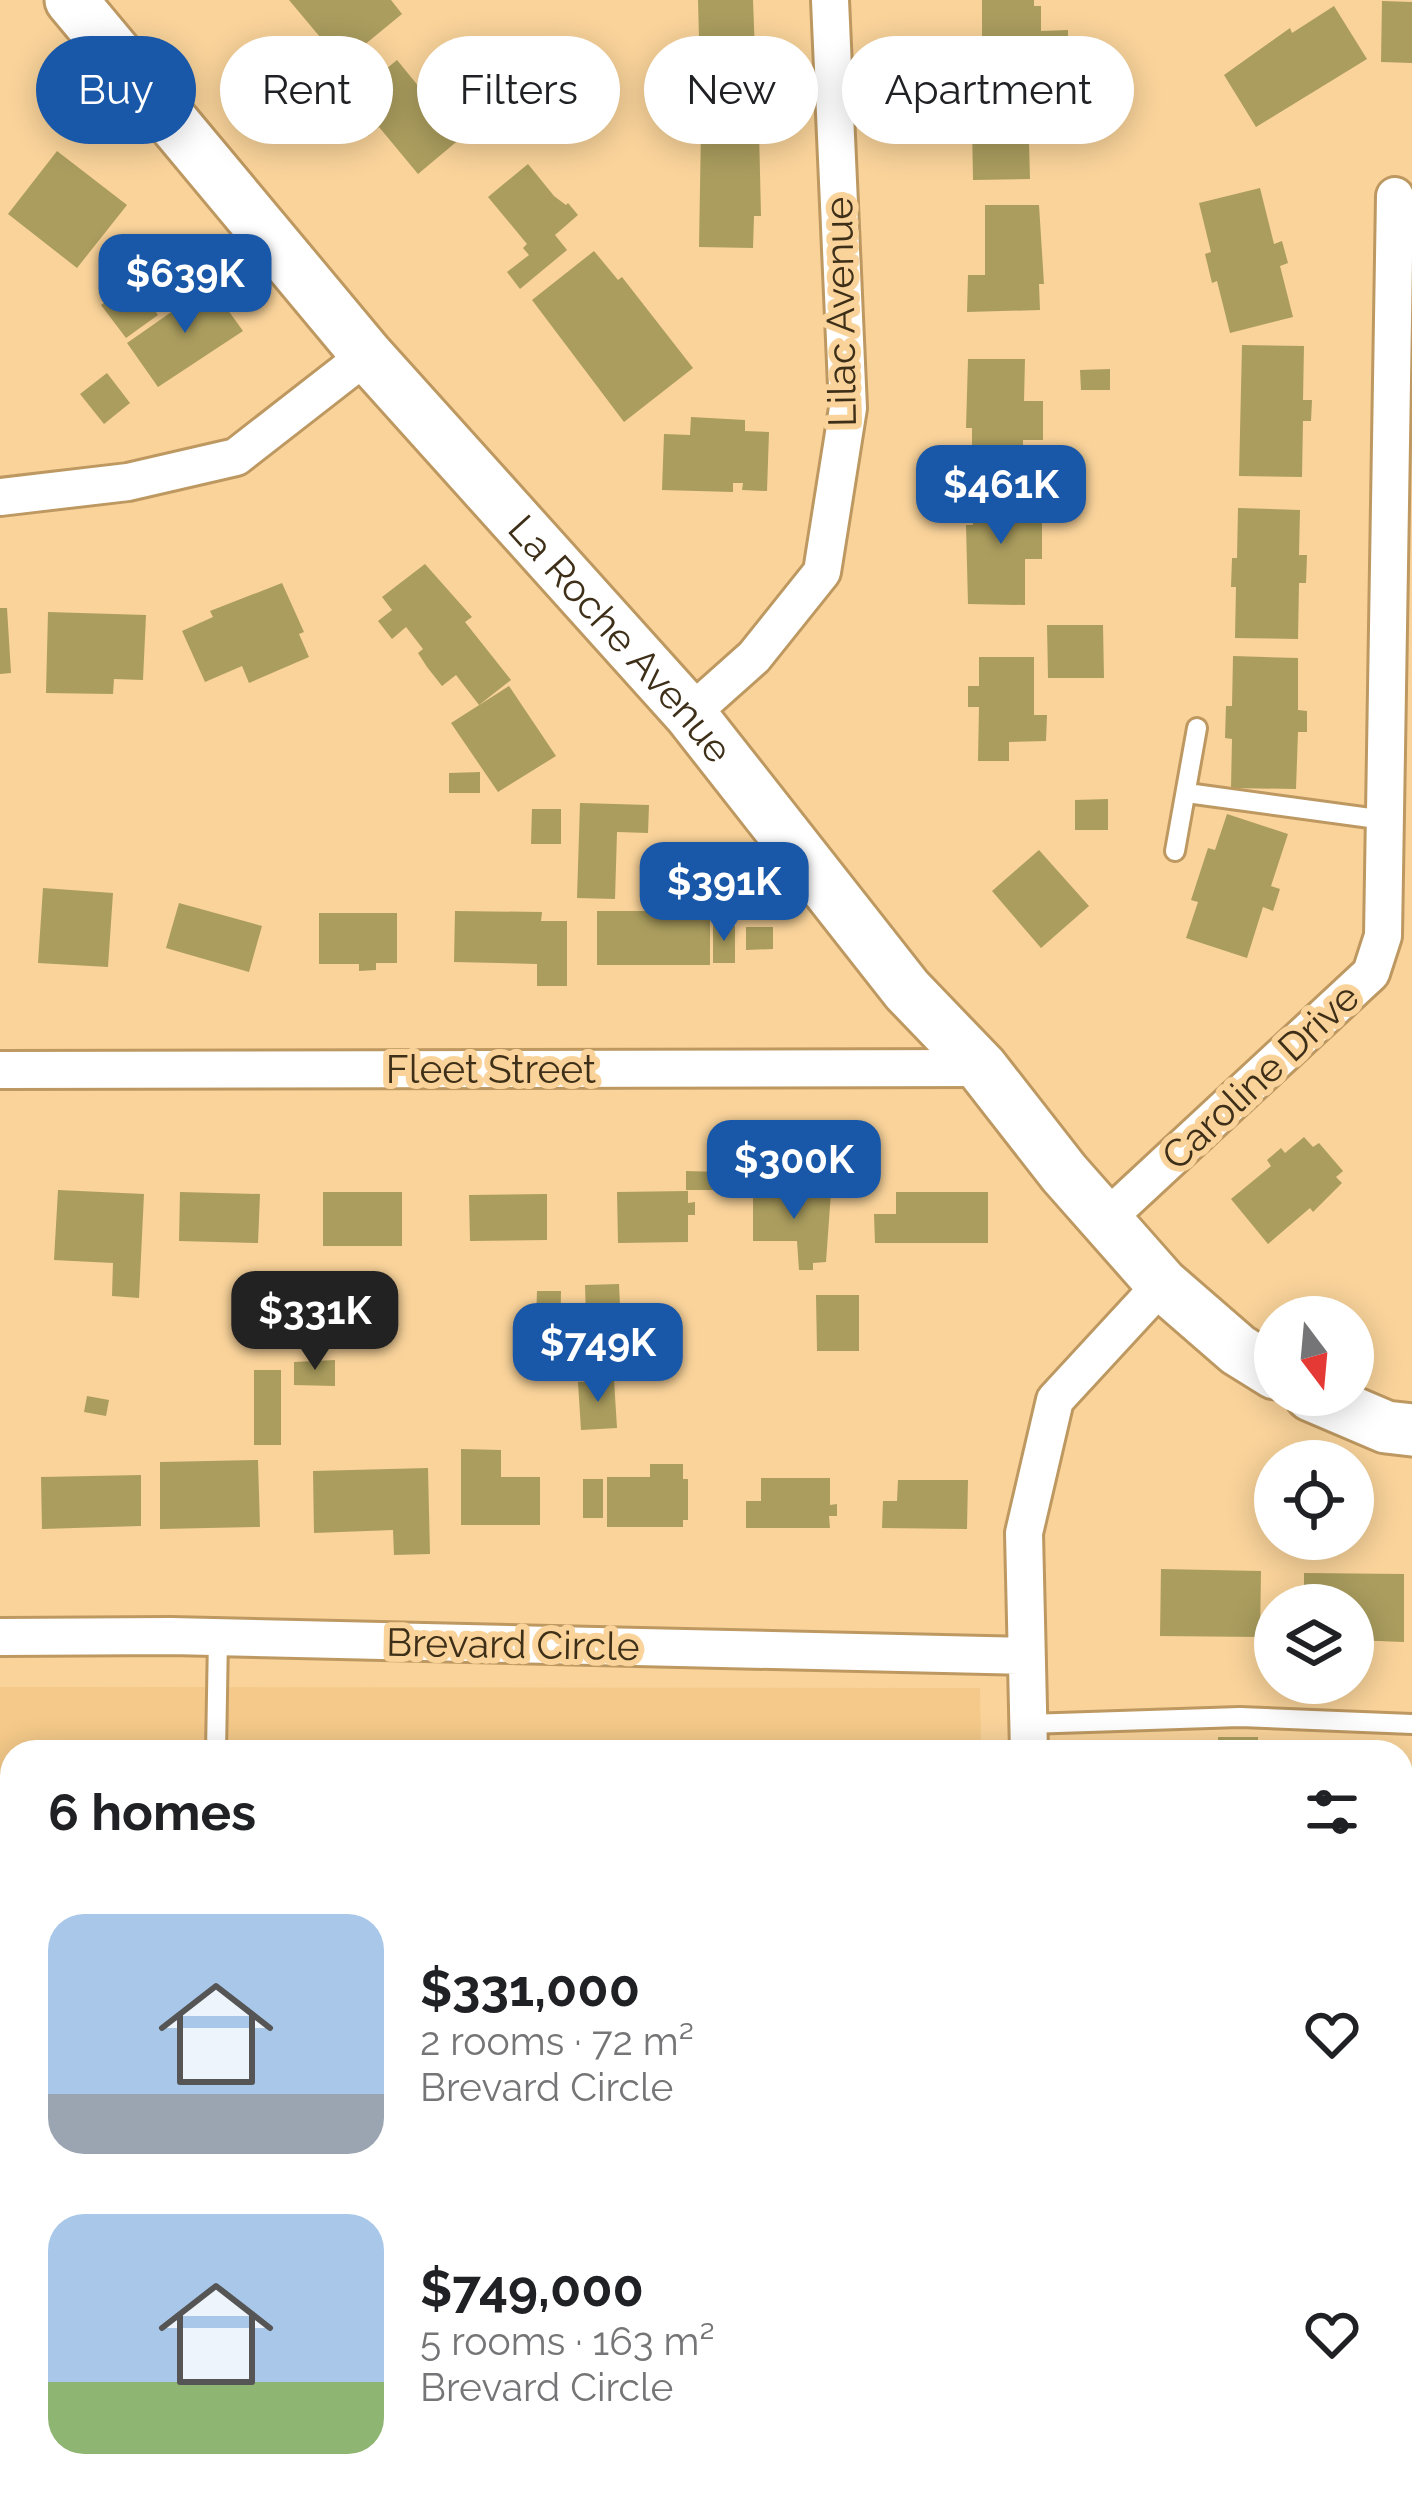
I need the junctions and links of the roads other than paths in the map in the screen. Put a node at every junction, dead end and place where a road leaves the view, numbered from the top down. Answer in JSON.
{"nodes":[{"id":1,"x":71,"y":0,"type":"edge"},
{"id":2,"x":830,"y":0,"type":"edge"},
{"id":3,"x":1395,"y":196,"type":"dead end"},
{"id":4,"x":367,"y":355,"type":"junction"},
{"id":5,"x":0,"y":497,"type":"edge"},
{"id":6,"x":690,"y":714,"type":"junction"},
{"id":7,"x":1197,"y":728,"type":"dead end"},
{"id":8,"x":1186,"y":793,"type":"junction"},
{"id":9,"x":1385,"y":820,"type":"junction"},
{"id":10,"x":1175,"y":850,"type":"dead end"},
{"id":11,"x":1398,"y":936,"type":"edge"},
{"id":12,"x":982,"y":1068,"type":"junction"},
{"id":13,"x":0,"y":1070,"type":"edge"},
{"id":14,"x":1105,"y":1220,"type":"junction"},
{"id":15,"x":1162,"y":1284,"type":"junction"},
{"id":16,"x":1254,"y":1360,"type":"edge"},
{"id":17,"x":1360,"y":1416,"type":"edge"},
{"id":18,"x":1412,"y":1430,"type":"edge"},
{"id":19,"x":0,"y":1637,"type":"edge"},
{"id":20,"x":218,"y":1637,"type":"junction"},
{"id":21,"x":1026,"y":1656,"type":"junction"},
{"id":22,"x":1412,"y":1724,"type":"edge"},
{"id":23,"x":1028,"y":1738,"type":"edge"},
{"id":24,"x":216,"y":1740,"type":"edge"}],
"edges":[{"from":1,"to":4,"type":"main road","name":"La Roche Avenue"},
{"from":2,"to":6,"type":"street","name":"Lilac Avenue"},
{"from":3,"to":9,"type":"street","name":"Caroline Drive"},
{"from":4,"to":5,"type":"street"},
{"from":4,"to":6,"type":"main road","name":"La Roche Avenue"},
{"from":6,"to":12,"type":"main road","name":"La Roche Avenue"},
{"from":7,"to":8,"type":"lane"},
{"from":8,"to":9,"type":"lane"},
{"from":8,"to":10,"type":"lane"},
{"from":9,"to":11,"type":"street","name":"Caroline Drive"},
{"from":11,"to":14,"type":"street","name":"Caroline Drive"},
{"from":12,"to":13,"type":"street","name":"Fleet Street"},
{"from":12,"to":14,"type":"main road","name":"La Roche Avenue"},
{"from":14,"to":15,"type":"main road","name":"La Roche Avenue"},
{"from":15,"to":16,"type":"main road","name":"La Roche Avenue"},
{"from":15,"to":21,"type":"street"},
{"from":17,"to":18,"type":"main road"},
{"from":19,"to":20,"type":"street","name":"Brevard Circle"},
{"from":20,"to":21,"type":"street","name":"Brevard Circle"},
{"from":20,"to":24,"type":"lane"},
{"from":21,"to":23,"type":"street"},
{"from":22,"to":23,"type":"lane"}]}
